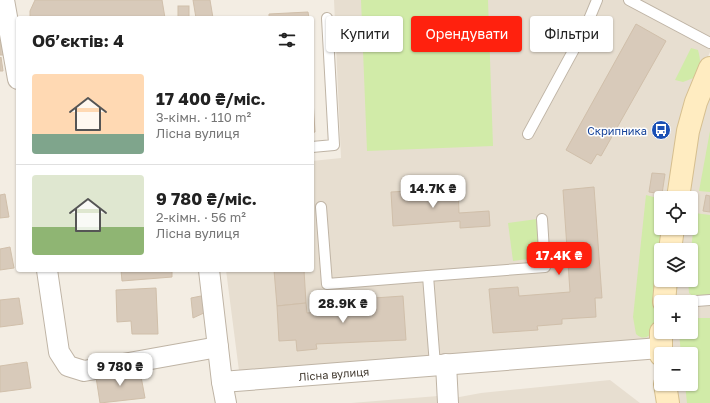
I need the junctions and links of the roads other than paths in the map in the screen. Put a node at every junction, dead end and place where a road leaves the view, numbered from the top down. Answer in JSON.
{"nodes":[{"id":1,"x":4,"y":0,"type":"edge"},
{"id":2,"x":597,"y":0,"type":"edge"},
{"id":3,"x":629,"y":0,"type":"edge"},
{"id":4,"x":710,"y":43,"type":"edge"},
{"id":5,"x":329,"y":52,"type":"edge"},
{"id":6,"x":16,"y":63,"type":"edge"},
{"id":7,"x":710,"y":68,"type":"edge"},
{"id":8,"x":703,"y":102,"type":"edge"},
{"id":9,"x":528,"y":134,"type":"dead end"},
{"id":10,"x":314,"y":147,"type":"edge"},
{"id":11,"x":679,"y":191,"type":"edge"},
{"id":12,"x":321,"y":207,"type":"dead end"},
{"id":13,"x":542,"y":219,"type":"dead end"},
{"id":14,"x":46,"y":272,"type":"edge"},
{"id":15,"x":209,"y":272,"type":"edge"},
{"id":16,"x":428,"y":276,"type":"junction"},
{"id":17,"x":710,"y":300,"type":"edge"},
{"id":18,"x":698,"y":301,"type":"edge"},
{"id":19,"x":657,"y":346,"type":"edge"},
{"id":20,"x":218,"y":347,"type":"junction"},
{"id":21,"x":440,"y":364,"type":"junction"},
{"id":22,"x":222,"y":382,"type":"junction"},
{"id":23,"x":666,"y":391,"type":"edge"},
{"id":24,"x":226,"y":403,"type":"edge"},
{"id":25,"x":448,"y":403,"type":"edge"},
{"id":26,"x":668,"y":403,"type":"edge"}],
"edges":[{"from":1,"to":6,"type":"street"},
{"from":2,"to":9,"type":"lane"},
{"from":3,"to":4,"type":"lane"},
{"from":5,"to":10,"type":"lane"},
{"from":7,"to":8,"type":"street"},
{"from":8,"to":11,"type":"street"},
{"from":12,"to":16,"type":"lane"},
{"from":13,"to":16,"type":"lane"},
{"from":14,"to":20,"type":"street"},
{"from":15,"to":20,"type":"street"},
{"from":16,"to":21,"type":"lane"},
{"from":17,"to":18,"type":"lane"},
{"from":19,"to":21,"type":"street","name":"Лісна вулиця"},
{"from":20,"to":22,"type":"street"},
{"from":21,"to":22,"type":"street","name":"Лісна вулиця"},
{"from":21,"to":25,"type":"street"},
{"from":22,"to":24,"type":"street"},
{"from":23,"to":26,"type":"street"}]}
